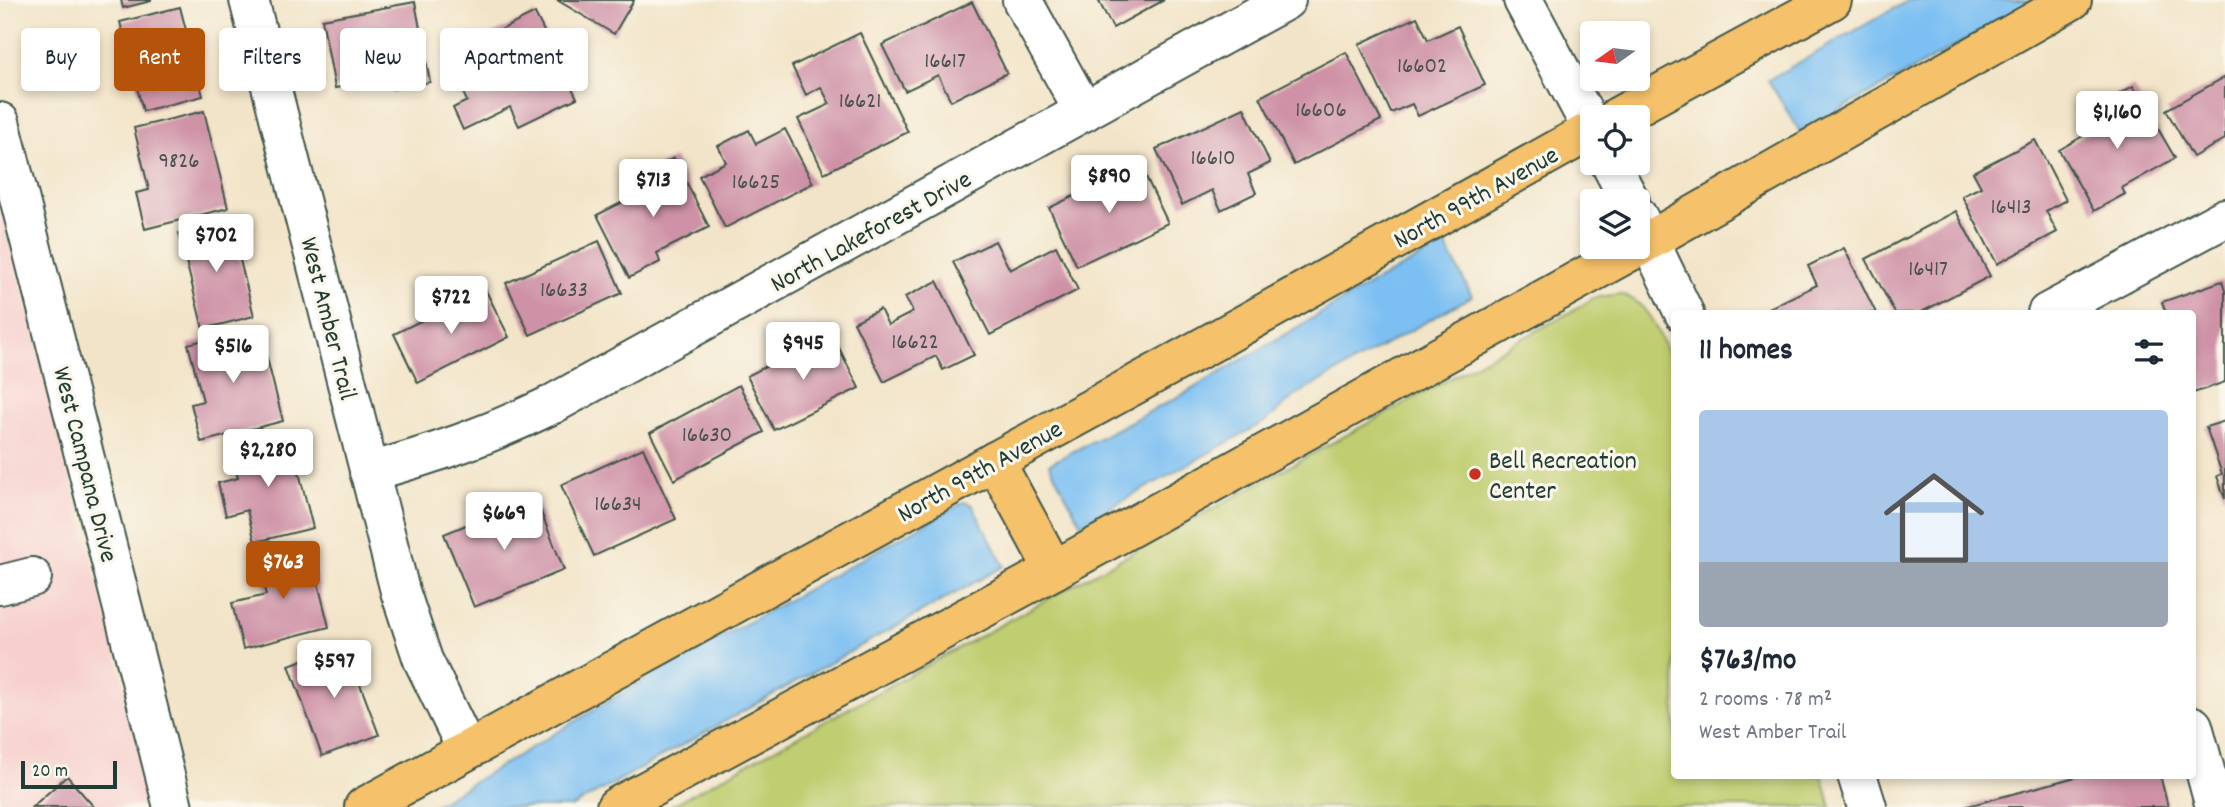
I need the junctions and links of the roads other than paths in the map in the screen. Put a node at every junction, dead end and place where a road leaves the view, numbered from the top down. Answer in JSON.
{"nodes":[{"id":1,"x":248,"y":0,"type":"edge"},
{"id":2,"x":1023,"y":0,"type":"edge"},
{"id":3,"x":1286,"y":0,"type":"edge"},
{"id":4,"x":1523,"y":0,"type":"edge"},
{"id":5,"x":1832,"y":0,"type":"edge"},
{"id":6,"x":2072,"y":0,"type":"edge"},
{"id":7,"x":1639,"y":105,"type":"edge"},
{"id":8,"x":1580,"y":107,"type":"edge"},
{"id":9,"x":1084,"y":112,"type":"junction"},
{"id":10,"x":0,"y":121,"type":"edge"},
{"id":11,"x":1580,"y":136,"type":"edge"},
{"id":12,"x":2225,"y":218,"type":"edge"},
{"id":13,"x":1650,"y":233,"type":"edge"},
{"id":14,"x":1650,"y":254,"type":"edge"},
{"id":15,"x":1604,"y":259,"type":"edge"},
{"id":16,"x":1682,"y":310,"type":"edge"},
{"id":17,"x":2055,"y":310,"type":"edge"},
{"id":18,"x":995,"y":461,"type":"junction"},
{"id":19,"x":369,"y":472,"type":"junction"},
{"id":20,"x":1054,"y":570,"type":"junction"},
{"id":21,"x":2196,"y":737,"type":"edge"},
{"id":22,"x":467,"y":750,"type":"junction"},
{"id":23,"x":1858,"y":779,"type":"edge"},
{"id":24,"x":173,"y":807,"type":"edge"},
{"id":25,"x":364,"y":807,"type":"edge"},
{"id":26,"x":616,"y":807,"type":"edge"},
{"id":27,"x":1867,"y":807,"type":"edge"},
{"id":28,"x":2215,"y":807,"type":"edge"}],
"edges":[{"from":1,"to":19,"type":"street","name":"West Amber Trail"},
{"from":2,"to":9,"type":"street"},
{"from":3,"to":9,"type":"street","name":"North Lakeforest Drive"},
{"from":4,"to":8,"type":"street"},
{"from":5,"to":7,"type":"main road"},
{"from":6,"to":13,"type":"main road"},
{"from":9,"to":19,"type":"street","name":"North Lakeforest Drive"},
{"from":10,"to":24,"type":"street","name":"West Campana Drive"},
{"from":11,"to":18,"type":"main road","name":"North 99th Avenue"},
{"from":12,"to":17,"type":"street"},
{"from":14,"to":16,"type":"street"},
{"from":15,"to":20,"type":"main road"},
{"from":18,"to":20,"type":"main road"},
{"from":18,"to":22,"type":"main road","name":"North 99th Avenue"},
{"from":19,"to":22,"type":"street","name":"West Amber Trail"},
{"from":20,"to":26,"type":"main road"},
{"from":21,"to":28,"type":"street"},
{"from":22,"to":25,"type":"main road","name":"North 99th Avenue"},
{"from":23,"to":27,"type":"street"}]}
